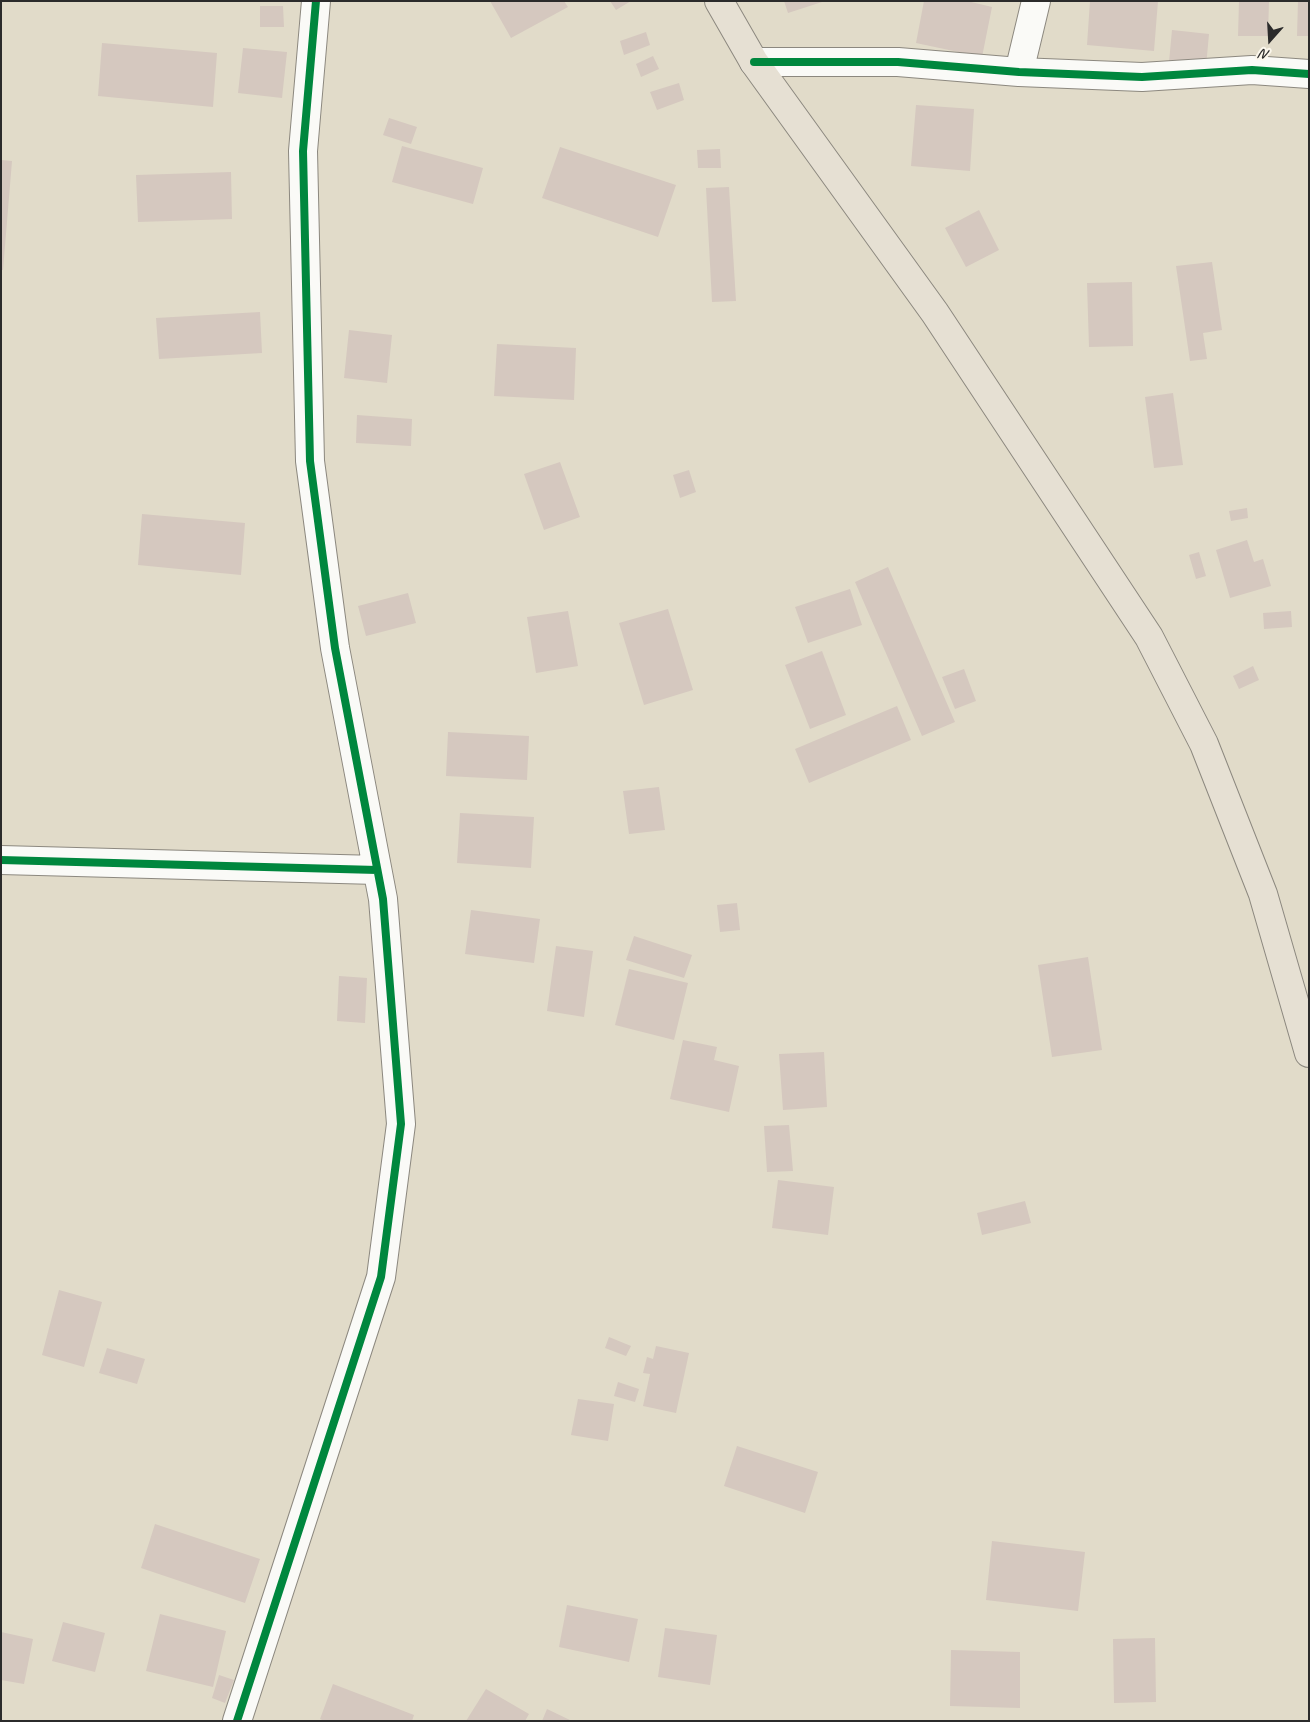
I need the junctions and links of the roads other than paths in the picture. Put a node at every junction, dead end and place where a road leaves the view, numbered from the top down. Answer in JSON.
{"nodes":[{"id":1,"x":316,"y":1,"type":"edge"},
{"id":2,"x":719,"y":1,"type":"edge"},
{"id":3,"x":1036,"y":1,"type":"edge"},
{"id":4,"x":754,"y":62,"type":"junction"},
{"id":5,"x":1020,"y":72,"type":"junction"},
{"id":6,"x":1309,"y":74,"type":"edge"},
{"id":7,"x":1,"y":860,"type":"edge"},
{"id":8,"x":377,"y":870,"type":"junction"},
{"id":9,"x":1309,"y":1053,"type":"edge"},
{"id":10,"x":237,"y":1721,"type":"edge"}],
"edges":[{"from":1,"to":8,"type":"street"},
{"from":2,"to":4,"type":"main road"},
{"from":3,"to":5,"type":"street"},
{"from":4,"to":5,"type":"street"},
{"from":4,"to":9,"type":"main road"},
{"from":5,"to":6,"type":"street"},
{"from":7,"to":8,"type":"street"},
{"from":8,"to":10,"type":"street"}]}
